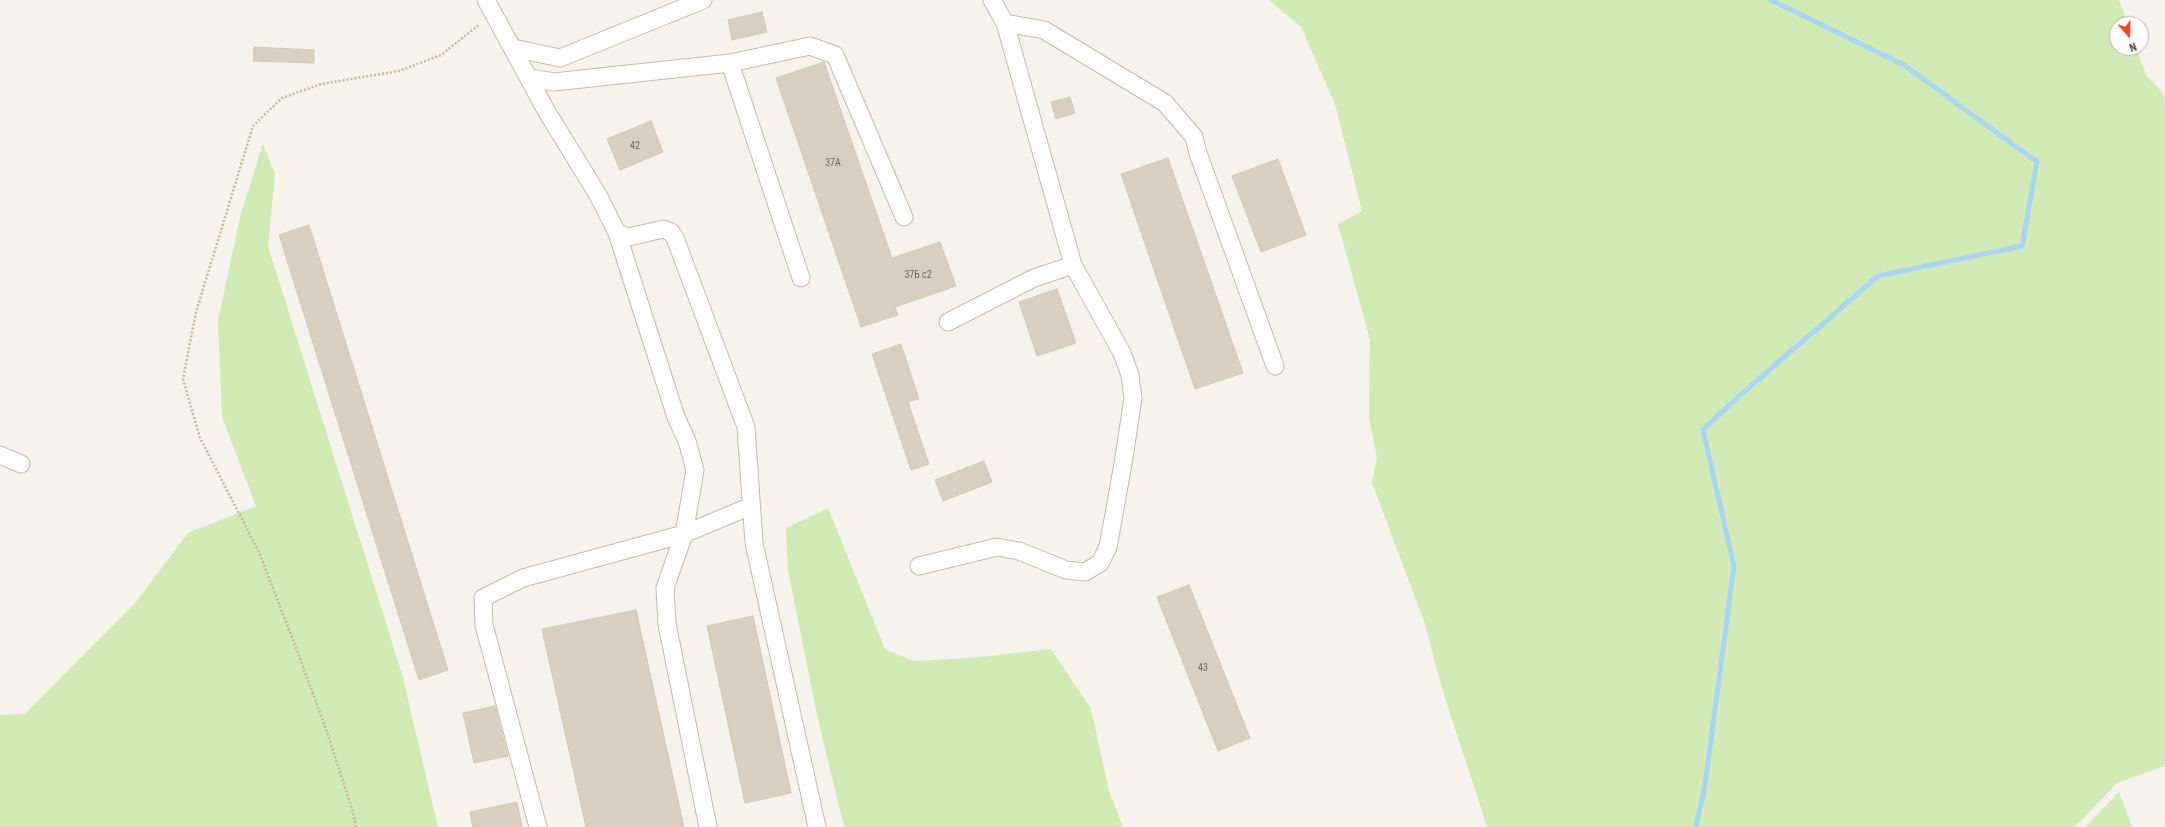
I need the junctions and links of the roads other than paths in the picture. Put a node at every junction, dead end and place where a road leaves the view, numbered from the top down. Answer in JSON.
{"nodes":[{"id":1,"x":703,"y":0,"type":"edge"},
{"id":2,"x":992,"y":0,"type":"edge"},
{"id":3,"x":489,"y":7,"type":"edge"},
{"id":4,"x":1005,"y":23,"type":"junction"},
{"id":5,"x":513,"y":48,"type":"junction"},
{"id":6,"x":730,"y":63,"type":"junction"},
{"id":7,"x":530,"y":78,"type":"junction"},
{"id":8,"x":904,"y":217,"type":"dead end"},
{"id":9,"x":617,"y":233,"type":"junction"},
{"id":10,"x":1073,"y":265,"type":"junction"},
{"id":11,"x":801,"y":278,"type":"dead end"},
{"id":12,"x":948,"y":322,"type":"dead end"},
{"id":13,"x":1275,"y":366,"type":"dead end"},
{"id":14,"x":0,"y":455,"type":"edge"},
{"id":15,"x":22,"y":464,"type":"dead end"},
{"id":16,"x":751,"y":506,"type":"junction"},
{"id":17,"x":684,"y":534,"type":"junction"},
{"id":18,"x":919,"y":566,"type":"dead end"},
{"id":19,"x":538,"y":827,"type":"edge"},
{"id":20,"x":708,"y":827,"type":"edge"},
{"id":21,"x":817,"y":827,"type":"edge"}],
"edges":[{"from":1,"to":5,"type":"lane"},
{"from":2,"to":4,"type":"lane"},
{"from":3,"to":5,"type":"lane"},
{"from":4,"to":10,"type":"lane"},
{"from":4,"to":13,"type":"lane"},
{"from":5,"to":7,"type":"lane"},
{"from":6,"to":7,"type":"lane"},
{"from":6,"to":8,"type":"lane"},
{"from":6,"to":11,"type":"lane"},
{"from":7,"to":9,"type":"lane"},
{"from":9,"to":16,"type":"lane"},
{"from":9,"to":17,"type":"lane"},
{"from":10,"to":12,"type":"lane"},
{"from":10,"to":18,"type":"lane"},
{"from":14,"to":15,"type":"lane"},
{"from":16,"to":17,"type":"lane"},
{"from":16,"to":21,"type":"lane"},
{"from":17,"to":19,"type":"lane"},
{"from":17,"to":20,"type":"lane"}]}
